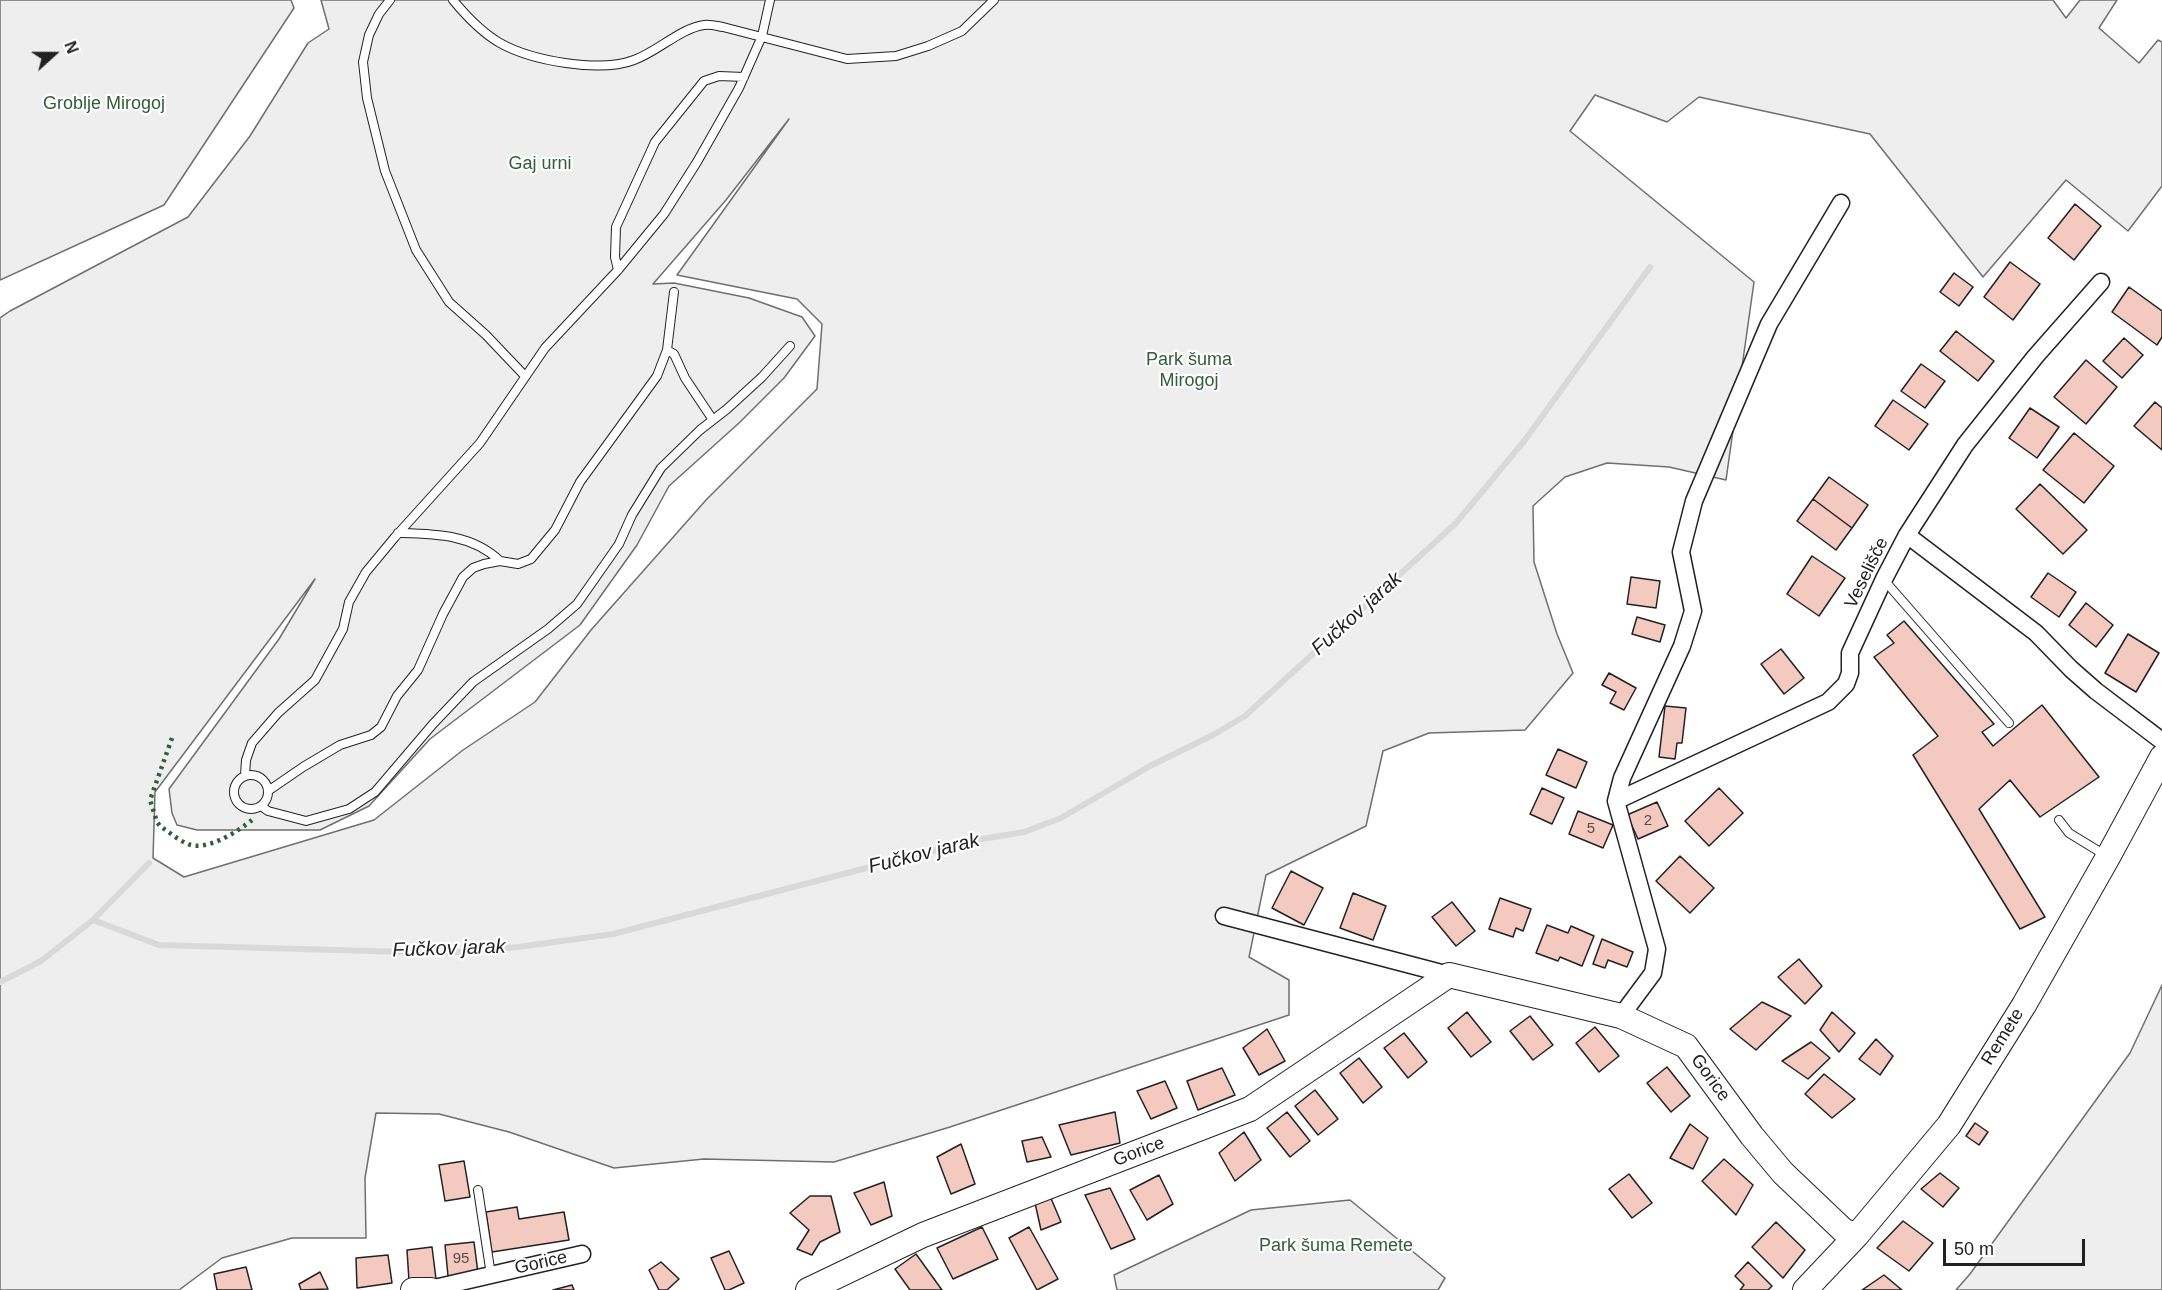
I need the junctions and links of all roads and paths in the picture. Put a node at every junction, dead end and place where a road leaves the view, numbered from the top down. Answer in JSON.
{"nodes":[{"id":1,"x":390,"y":0,"type":"edge"},
{"id":2,"x":453,"y":0,"type":"edge"},
{"id":3,"x":770,"y":0,"type":"edge"},
{"id":4,"x":994,"y":0,"type":"edge"},
{"id":5,"x":762,"y":36,"type":"junction"},
{"id":6,"x":744,"y":77,"type":"junction"},
{"id":7,"x":1841,"y":203,"type":"dead end"},
{"id":8,"x":618,"y":270,"type":"junction"},
{"id":9,"x":2101,"y":282,"type":"dead end"},
{"id":10,"x":674,"y":292,"type":"dead end"},
{"id":11,"x":790,"y":346,"type":"dead end"},
{"id":12,"x":667,"y":350,"type":"junction"},
{"id":13,"x":525,"y":376,"type":"junction"},
{"id":14,"x":713,"y":420,"type":"junction"},
{"id":15,"x":398,"y":533,"type":"junction"},
{"id":16,"x":1907,"y":535,"type":"junction"},
{"id":17,"x":500,"y":561,"type":"junction"},
{"id":18,"x":1884,"y":579,"type":"junction"},
{"id":19,"x":2009,"y":723,"type":"dead end"},
{"id":20,"x":2162,"y":741,"type":"edge"},
{"id":21,"x":2162,"y":757,"type":"edge"},
{"id":22,"x":245,"y":775,"type":"junction"},
{"id":23,"x":268,"y":791,"type":"junction"},
{"id":24,"x":1616,"y":801,"type":"junction"},
{"id":25,"x":261,"y":806,"type":"junction"},
{"id":26,"x":2059,"y":820,"type":"dead end"},
{"id":27,"x":2108,"y":857,"type":"junction"},
{"id":28,"x":1224,"y":916,"type":"dead end"},
{"id":29,"x":1449,"y":975,"type":"junction"},
{"id":30,"x":1621,"y":1016,"type":"junction"},
{"id":31,"x":478,"y":1190,"type":"dead end"},
{"id":32,"x":1857,"y":1235,"type":"junction"},
{"id":33,"x":582,"y":1254,"type":"dead end"},
{"id":34,"x":491,"y":1275,"type":"junction"},
{"id":35,"x":425,"y":1290,"type":"edge"},
{"id":36,"x":808,"y":1290,"type":"edge"},
{"id":37,"x":1805,"y":1290,"type":"edge"}],
"edges":[{"from":1,"to":13,"type":"lane"},
{"from":2,"to":5,"type":"lane"},
{"from":3,"to":5,"type":"lane"},
{"from":4,"to":5,"type":"lane"},
{"from":5,"to":6,"type":"lane"},
{"from":6,"to":8,"type":"lane"},
{"from":6,"to":8,"type":"lane"},
{"from":7,"to":24,"type":"street"},
{"from":8,"to":13,"type":"lane"},
{"from":9,"to":16,"type":"street","name":"Veselišče"},
{"from":10,"to":12,"type":"lane"},
{"from":11,"to":14,"type":"lane"},
{"from":12,"to":14,"type":"lane"},
{"from":12,"to":17,"type":"lane"},
{"from":13,"to":15,"type":"lane"},
{"from":14,"to":25,"type":"lane"},
{"from":15,"to":17,"type":"lane"},
{"from":15,"to":22,"type":"lane"},
{"from":16,"to":18,"type":"street","name":"Veselišče"},
{"from":16,"to":20,"type":"street"},
{"from":17,"to":23,"type":"lane"},
{"from":18,"to":19,"type":"lane"},
{"from":18,"to":24,"type":"street","name":"Veselišče"},
{"from":21,"to":27,"type":"street","name":"Remete"},
{"from":22,"to":23,"type":"lane"},
{"from":22,"to":25,"type":"lane"},
{"from":23,"to":25,"type":"lane"},
{"from":24,"to":30,"type":"street"},
{"from":26,"to":27,"type":"lane"},
{"from":27,"to":32,"type":"street","name":"Remete"},
{"from":28,"to":29,"type":"street","name":"Gorice"},
{"from":29,"to":30,"type":"street","name":"Gorice"},
{"from":29,"to":36,"type":"street","name":"Gorice"},
{"from":30,"to":32,"type":"street","name":"Gorice"},
{"from":31,"to":34,"type":"lane"},
{"from":32,"to":37,"type":"street","name":"Remete"},
{"from":33,"to":34,"type":"street","name":"Gorice"},
{"from":34,"to":35,"type":"street","name":"Gorice"}]}
